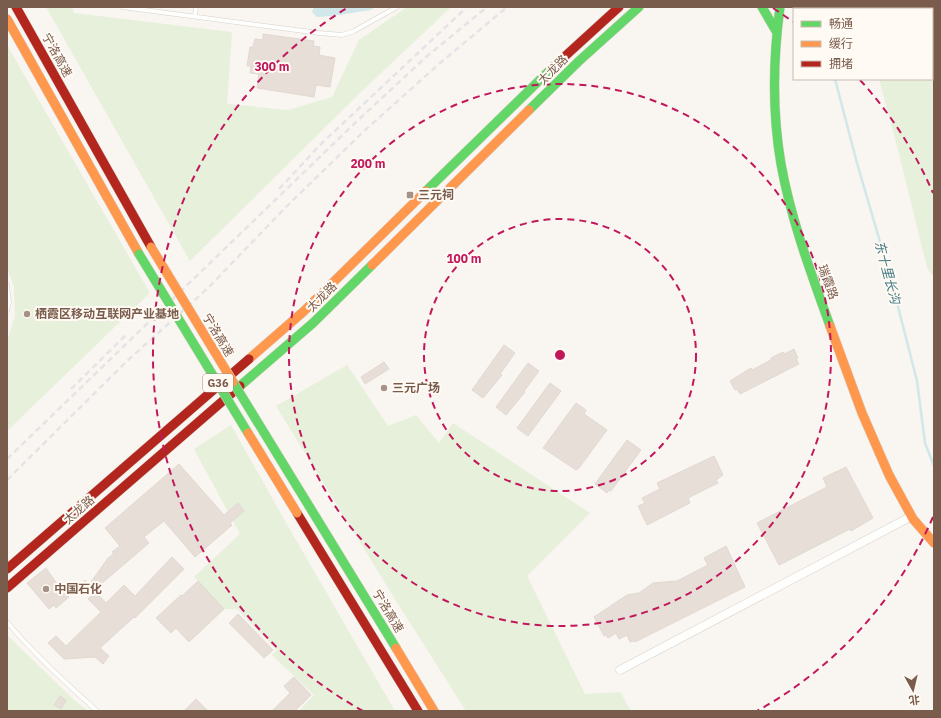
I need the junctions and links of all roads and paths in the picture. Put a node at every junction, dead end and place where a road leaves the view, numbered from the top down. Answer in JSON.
{"nodes":[{"id":1,"x":16,"y":7,"type":"edge"},
{"id":2,"x":122,"y":7,"type":"edge"},
{"id":3,"x":196,"y":7,"type":"edge"},
{"id":4,"x":397,"y":7,"type":"edge"},
{"id":5,"x":619,"y":7,"type":"edge"},
{"id":6,"x":639,"y":7,"type":"edge"},
{"id":7,"x":762,"y":7,"type":"edge"},
{"id":8,"x":780,"y":7,"type":"edge"},
{"id":9,"x":196,"y":16,"type":"junction"},
{"id":10,"x":7,"y":19,"type":"edge"},
{"id":11,"x":776,"y":31,"type":"junction"},
{"id":12,"x":7,"y":284,"type":"edge"},
{"id":13,"x":7,"y":310,"type":"edge"},
{"id":14,"x":912,"y":516,"type":"junction"},
{"id":15,"x":934,"y":544,"type":"edge"},
{"id":16,"x":7,"y":569,"type":"edge"},
{"id":17,"x":7,"y":588,"type":"edge"},
{"id":18,"x":7,"y":622,"type":"edge"},
{"id":19,"x":620,"y":670,"type":"dead end"},
{"id":20,"x":97,"y":711,"type":"edge"},
{"id":21,"x":418,"y":711,"type":"edge"},
{"id":22,"x":434,"y":711,"type":"edge"}],
"edges":[{"from":1,"to":22,"type":"main road","name":"宁洛高速","number":"G36","bridge":true},
{"from":2,"to":9,"type":"lane"},
{"from":3,"to":9,"type":"lane"},
{"from":4,"to":9,"type":"lane"},
{"from":5,"to":16,"type":"main road","name":"太龙路"},
{"from":6,"to":17,"type":"main road","name":"太龙路"},
{"from":7,"to":11,"type":"main road"},
{"from":8,"to":11,"type":"main road","name":"瑞霞路"},
{"from":10,"to":21,"type":"main road","name":"宁洛高速","number":"G36","bridge":true},
{"from":11,"to":14,"type":"main road","name":"瑞霞路"},
{"from":12,"to":13,"type":"lane"},
{"from":14,"to":15,"type":"main road","name":"瑞霞路"},
{"from":14,"to":19,"type":"street"},
{"from":18,"to":20,"type":"lane"}]}
